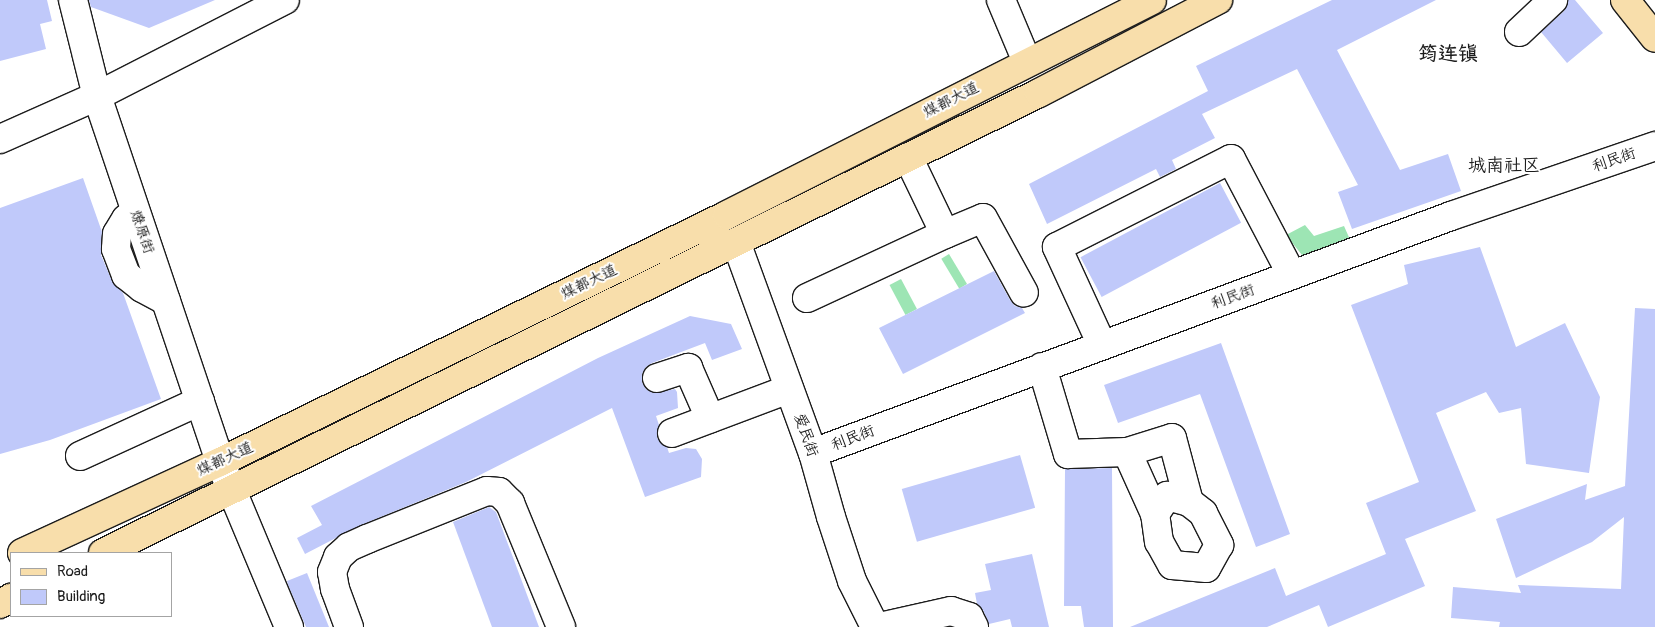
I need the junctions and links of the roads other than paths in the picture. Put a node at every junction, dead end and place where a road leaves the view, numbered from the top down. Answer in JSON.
{"nodes":[{"id":1,"x":73,"y":0,"type":"edge"},
{"id":2,"x":285,"y":0,"type":"edge"},
{"id":3,"x":1002,"y":0,"type":"edge"},
{"id":4,"x":1152,"y":0,"type":"edge"},
{"id":5,"x":1218,"y":0,"type":"edge"},
{"id":6,"x":1553,"y":0,"type":"edge"},
{"id":7,"x":1625,"y":0,"type":"edge"},
{"id":8,"x":1519,"y":32,"type":"dead end"},
{"id":9,"x":1655,"y":38,"type":"edge"},
{"id":10,"x":1027,"y":62,"type":"junction"},
{"id":11,"x":97,"y":96,"type":"junction"},
{"id":12,"x":0,"y":139,"type":"edge"},
{"id":13,"x":1655,"y":146,"type":"edge"},
{"id":14,"x":908,"y":158,"type":"junction"},
{"id":15,"x":727,"y":215,"type":"junction"},
{"id":16,"x":945,"y":234,"type":"junction"},
{"id":17,"x":736,"y":242,"type":"junction"},
{"id":18,"x":1292,"y":275,"type":"junction"},
{"id":19,"x":1024,"y":293,"type":"dead end"},
{"id":20,"x":807,"y":298,"type":"dead end"},
{"id":21,"x":1102,"y":345,"type":"junction"},
{"id":22,"x":1042,"y":367,"type":"junction"},
{"id":23,"x":657,"y":378,"type":"dead end"},
{"id":24,"x":789,"y":389,"type":"junction"},
{"id":25,"x":200,"y":401,"type":"junction"},
{"id":26,"x":710,"y":418,"type":"junction"},
{"id":27,"x":672,"y":432,"type":"dead end"},
{"id":28,"x":1127,"y":452,"type":"junction"},
{"id":29,"x":813,"y":453,"type":"junction"},
{"id":30,"x":80,"y":456,"type":"dead end"},
{"id":31,"x":220,"y":462,"type":"junction"},
{"id":32,"x":232,"y":490,"type":"junction"},
{"id":33,"x":1189,"y":502,"type":"junction"},
{"id":34,"x":1155,"y":514,"type":"junction"},
{"id":35,"x":24,"y":552,"type":"edge"},
{"id":36,"x":105,"y":552,"type":"edge"},
{"id":37,"x":889,"y":626,"type":"edge"},
{"id":38,"x":289,"y":627,"type":"edge"},
{"id":39,"x":349,"y":627,"type":"edge"},
{"id":40,"x":560,"y":627,"type":"edge"},
{"id":41,"x":974,"y":627,"type":"edge"}],
"edges":[{"from":1,"to":11,"type":"street","name":"燎原街"},
{"from":2,"to":11,"type":"street"},
{"from":3,"to":10,"type":"street"},
{"from":4,"to":10,"type":"main road","name":"煤都大道"},
{"from":5,"to":14,"type":"main road","name":"煤都大道"},
{"from":6,"to":8,"type":"street"},
{"from":7,"to":9,"type":"main road"},
{"from":10,"to":15,"type":"main road","name":"煤都大道"},
{"from":11,"to":12,"type":"street"},
{"from":11,"to":25,"type":"street","name":"燎原街"},
{"from":13,"to":18,"type":"street","name":"利民街"},
{"from":14,"to":16,"type":"street"},
{"from":14,"to":17,"type":"main road","name":"煤都大道"},
{"from":15,"to":17,"type":"main road"},
{"from":15,"to":31,"type":"main road","name":"煤都大道"},
{"from":16,"to":19,"type":"street"},
{"from":16,"to":20,"type":"street"},
{"from":17,"to":24,"type":"street","name":"爱民街"},
{"from":17,"to":32,"type":"main road","name":"煤都大道"},
{"from":18,"to":21,"type":"street","name":"利民街"},
{"from":18,"to":21,"type":"street"},
{"from":21,"to":22,"type":"street","name":"利民街"},
{"from":22,"to":28,"type":"street"},
{"from":22,"to":29,"type":"street","name":"利民街"},
{"from":23,"to":26,"type":"street"},
{"from":24,"to":26,"type":"street"},
{"from":24,"to":29,"type":"street","name":"爱民街"},
{"from":25,"to":30,"type":"street"},
{"from":25,"to":31,"type":"street","name":"燎原街"},
{"from":26,"to":27,"type":"street"},
{"from":28,"to":33,"type":"street"},
{"from":28,"to":34,"type":"street"},
{"from":29,"to":37,"type":"street","name":"爱民街"},
{"from":31,"to":32,"type":"street","name":"燎原街"},
{"from":31,"to":35,"type":"main road","name":"煤都大道"},
{"from":32,"to":36,"type":"main road","name":"煤都大道"},
{"from":32,"to":38,"type":"street","name":"燎原街"},
{"from":33,"to":34,"type":"street"},
{"from":33,"to":34,"type":"street"},
{"from":37,"to":41,"type":"street"},
{"from":39,"to":40,"type":"street"}]}
